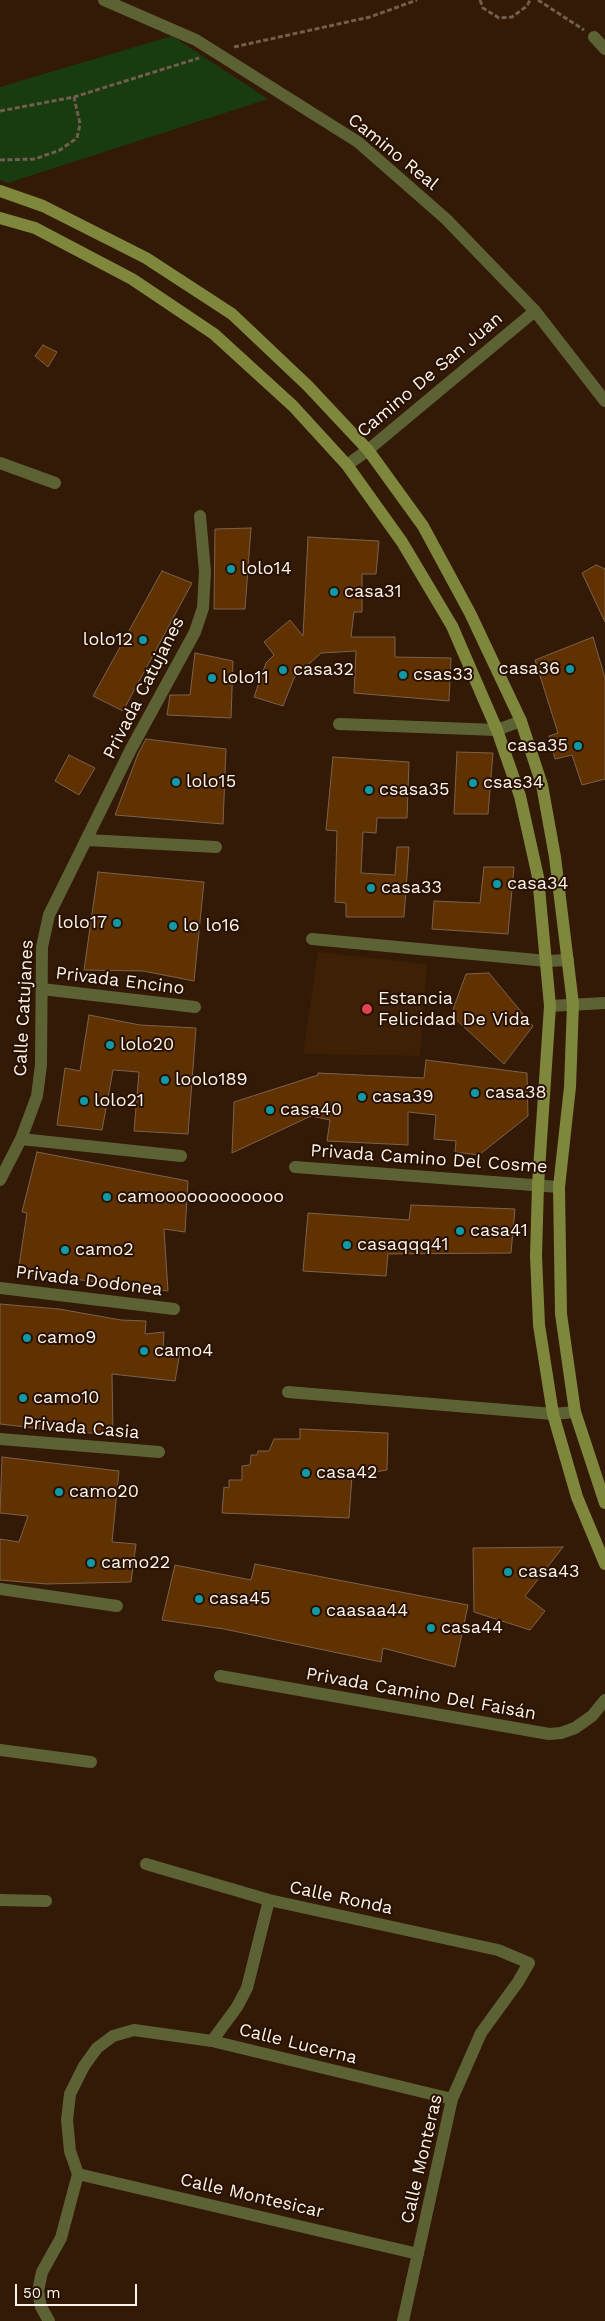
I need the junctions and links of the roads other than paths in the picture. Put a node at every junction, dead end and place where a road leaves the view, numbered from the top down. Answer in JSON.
{"nodes":[{"id":1,"x":104,"y":0,"type":"edge"},
{"id":2,"x":594,"y":37,"type":"road end"},
{"id":3,"x":605,"y":49,"type":"edge"},
{"id":4,"x":0,"y":192,"type":"edge"},
{"id":5,"x":0,"y":218,"type":"edge"},
{"id":6,"x":535,"y":311,"type":"junction"},
{"id":7,"x":605,"y":400,"type":"edge"},
{"id":8,"x":368,"y":450,"type":"junction"},
{"id":9,"x":0,"y":463,"type":"edge"},
{"id":10,"x":347,"y":465,"type":"junction"},
{"id":11,"x":55,"y":483,"type":"dead end"},
{"id":12,"x":200,"y":516,"type":"dead end"},
{"id":13,"x":521,"y":721,"type":"junction"},
{"id":14,"x":339,"y":724,"type":"dead end"},
{"id":15,"x":497,"y":730,"type":"junction"},
{"id":16,"x":87,"y":840,"type":"junction"},
{"id":17,"x":216,"y":847,"type":"dead end"},
{"id":18,"x":312,"y":939,"type":"dead end"},
{"id":19,"x":568,"y":960,"type":"junction"},
{"id":20,"x":547,"y":961,"type":"junction"},
{"id":21,"x":42,"y":990,"type":"junction"},
{"id":22,"x":605,"y":1003,"type":"edge"},
{"id":23,"x":573,"y":1004,"type":"junction"},
{"id":24,"x":550,"y":1006,"type":"junction"},
{"id":25,"x":195,"y":1007,"type":"dead end"},
{"id":26,"x":20,"y":1139,"type":"junction"},
{"id":27,"x":181,"y":1156,"type":"dead end"},
{"id":28,"x":295,"y":1167,"type":"dead end"},
{"id":29,"x":0,"y":1180,"type":"edge"},
{"id":30,"x":538,"y":1185,"type":"junction"},
{"id":31,"x":560,"y":1187,"type":"junction"},
{"id":32,"x":0,"y":1288,"type":"edge"},
{"id":33,"x":174,"y":1309,"type":"dead end"},
{"id":34,"x":288,"y":1392,"type":"dead end"},
{"id":35,"x":576,"y":1412,"type":"junction"},
{"id":36,"x":553,"y":1414,"type":"junction"},
{"id":37,"x":0,"y":1439,"type":"edge"},
{"id":38,"x":159,"y":1452,"type":"dead end"},
{"id":39,"x":605,"y":1503,"type":"edge"},
{"id":40,"x":605,"y":1564,"type":"edge"},
{"id":41,"x":0,"y":1589,"type":"edge"},
{"id":42,"x":117,"y":1606,"type":"dead end"},
{"id":43,"x":220,"y":1676,"type":"dead end"},
{"id":44,"x":605,"y":1700,"type":"edge"},
{"id":45,"x":0,"y":1750,"type":"edge"},
{"id":46,"x":91,"y":1762,"type":"dead end"},
{"id":47,"x":146,"y":1864,"type":"dead end"},
{"id":48,"x":0,"y":1900,"type":"edge"},
{"id":49,"x":269,"y":1900,"type":"junction"},
{"id":50,"x":46,"y":1901,"type":"dead end"},
{"id":51,"x":529,"y":1963,"type":"joint"},
{"id":52,"x":212,"y":2041,"type":"junction"},
{"id":53,"x":452,"y":2099,"type":"junction"},
{"id":54,"x":78,"y":2174,"type":"junction"},
{"id":55,"x":418,"y":2254,"type":"junction"},
{"id":56,"x":49,"y":2321,"type":"edge"},
{"id":57,"x":403,"y":2321,"type":"edge"}],
"edges":[{"from":1,"to":6,"type":"street","name":"Camino Real"},
{"from":2,"to":3,"type":"street"},
{"from":4,"to":8,"type":"street"},
{"from":5,"to":10,"type":"street"},
{"from":6,"to":7,"type":"street","name":"Camino Real"},
{"from":6,"to":8,"type":"street","name":"Camino De San Juan"},
{"from":8,"to":10,"type":"street","name":"Camino De San Juan"},
{"from":8,"to":13,"type":"street"},
{"from":9,"to":11,"type":"street"},
{"from":10,"to":15,"type":"street"},
{"from":12,"to":16,"type":"street","name":"Privada Catujanes"},
{"from":13,"to":15,"type":"street"},
{"from":13,"to":19,"type":"street"},
{"from":14,"to":15,"type":"street"},
{"from":15,"to":20,"type":"street"},
{"from":16,"to":17,"type":"street"},
{"from":16,"to":21,"type":"street","name":"Calle Catujanes"},
{"from":18,"to":20,"type":"street"},
{"from":19,"to":20,"type":"street"},
{"from":19,"to":23,"type":"street"},
{"from":20,"to":24,"type":"street"},
{"from":21,"to":25,"type":"street","name":"Privada Encino"},
{"from":21,"to":26,"type":"street","name":"Calle Catujanes"},
{"from":22,"to":23,"type":"street"},
{"from":23,"to":24,"type":"street"},
{"from":23,"to":31,"type":"street"},
{"from":24,"to":30,"type":"street"},
{"from":26,"to":27,"type":"street"},
{"from":26,"to":29,"type":"street","name":"Calle Catujanes"},
{"from":28,"to":30,"type":"street","name":"Privada Camino Del Cosme"},
{"from":30,"to":31,"type":"street","name":"Privada Camino Del Cosme"},
{"from":30,"to":36,"type":"street"},
{"from":31,"to":35,"type":"street"},
{"from":32,"to":33,"type":"street","name":"Privada Dodonea"},
{"from":34,"to":36,"type":"street"},
{"from":35,"to":36,"type":"street"},
{"from":35,"to":39,"type":"street"},
{"from":36,"to":40,"type":"street"},
{"from":37,"to":38,"type":"street","name":"Privada Casia"},
{"from":41,"to":42,"type":"street"},
{"from":43,"to":44,"type":"street","name":"Privada Camino Del Faisán"},
{"from":45,"to":46,"type":"street"},
{"from":47,"to":49,"type":"street","name":"Calle Ronda"},
{"from":48,"to":50,"type":"street"},
{"from":49,"to":51,"type":"street","name":"Calle Ronda"},
{"from":49,"to":52,"type":"street"},
{"from":51,"to":53,"type":"street","name":"Calle Monteras"},
{"from":52,"to":53,"type":"street","name":"Calle Lucerna"},
{"from":52,"to":54,"type":"street","name":"Calle Lucerna"},
{"from":53,"to":55,"type":"street","name":"Calle Monteras"},
{"from":54,"to":55,"type":"street","name":"Calle Montesicar"},
{"from":54,"to":56,"type":"street"},
{"from":55,"to":57,"type":"street","name":"Calle Monteras"}]}
